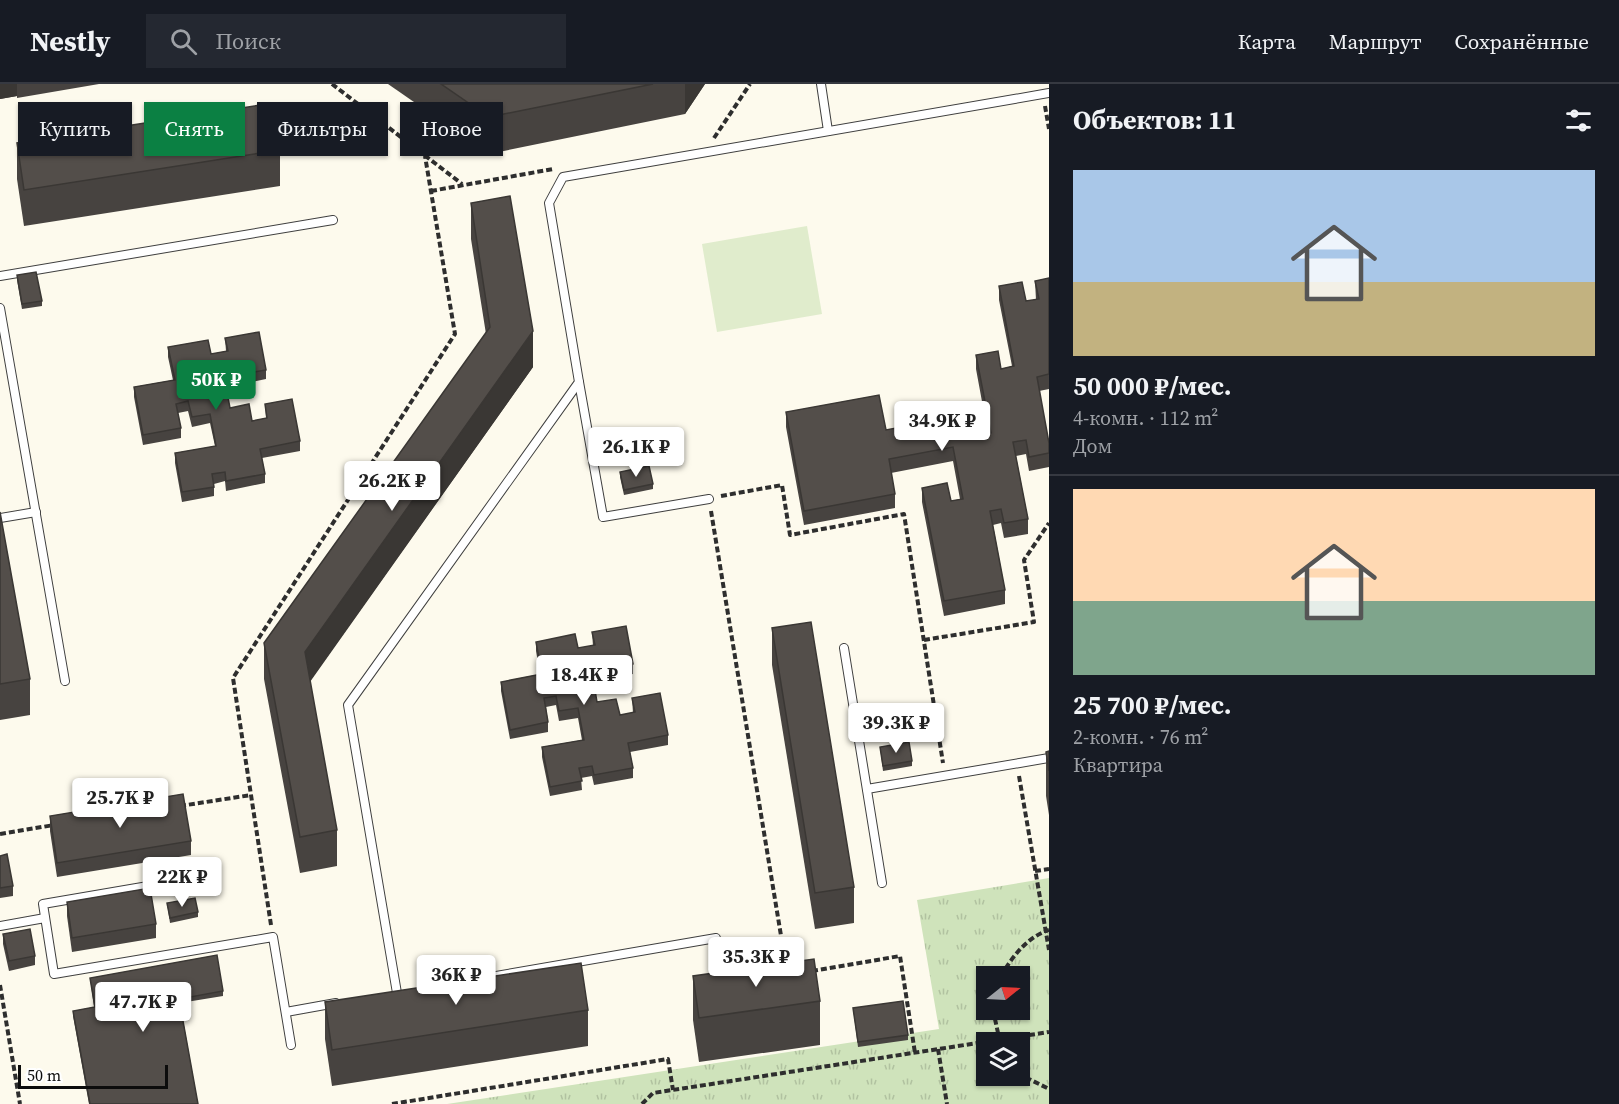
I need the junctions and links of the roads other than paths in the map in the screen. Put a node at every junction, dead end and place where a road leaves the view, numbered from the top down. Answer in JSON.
{"nodes":[{"id":1,"x":821,"y":84,"type":"edge"},
{"id":2,"x":1049,"y":93,"type":"edge"},
{"id":3,"x":828,"y":131,"type":"junction"},
{"id":4,"x":333,"y":220,"type":"dead end"},
{"id":5,"x":0,"y":276,"type":"edge"},
{"id":6,"x":0,"y":308,"type":"edge"},
{"id":7,"x":579,"y":382,"type":"junction"},
{"id":8,"x":709,"y":499,"type":"road end"},
{"id":9,"x":36,"y":512,"type":"junction"},
{"id":10,"x":0,"y":518,"type":"edge"},
{"id":11,"x":844,"y":648,"type":"dead end"},
{"id":12,"x":65,"y":681,"type":"dead end"},
{"id":13,"x":1049,"y":758,"type":"edge"},
{"id":14,"x":867,"y":789,"type":"junction"},
{"id":15,"x":189,"y":879,"type":"dead end"},
{"id":16,"x":882,"y":883,"type":"dead end"},
{"id":17,"x":45,"y":918,"type":"junction"},
{"id":18,"x":0,"y":926,"type":"edge"},
{"id":19,"x":716,"y":938,"type":"dead end"},
{"id":20,"x":454,"y":983,"type":"edge"},
{"id":21,"x":408,"y":991,"type":"edge"},
{"id":22,"x":397,"y":993,"type":"junction"},
{"id":23,"x":386,"y":995,"type":"edge"},
{"id":24,"x":342,"y":1002,"type":"edge"},
{"id":25,"x":286,"y":1012,"type":"junction"},
{"id":26,"x":291,"y":1045,"type":"dead end"}],
"edges":[{"from":1,"to":3,"type":"lane"},
{"from":2,"to":3,"type":"lane"},
{"from":3,"to":7,"type":"lane"},
{"from":4,"to":5,"type":"lane"},
{"from":6,"to":9,"type":"lane"},
{"from":7,"to":8,"type":"lane"},
{"from":7,"to":22,"type":"lane"},
{"from":9,"to":10,"type":"lane"},
{"from":9,"to":12,"type":"lane"},
{"from":11,"to":14,"type":"lane"},
{"from":13,"to":14,"type":"lane"},
{"from":14,"to":16,"type":"lane"},
{"from":15,"to":17,"type":"lane"},
{"from":17,"to":18,"type":"lane"},
{"from":17,"to":25,"type":"lane"},
{"from":19,"to":20,"type":"lane"},
{"from":21,"to":22,"type":"lane"},
{"from":22,"to":23,"type":"lane"},
{"from":24,"to":25,"type":"lane"},
{"from":25,"to":26,"type":"lane"}]}
